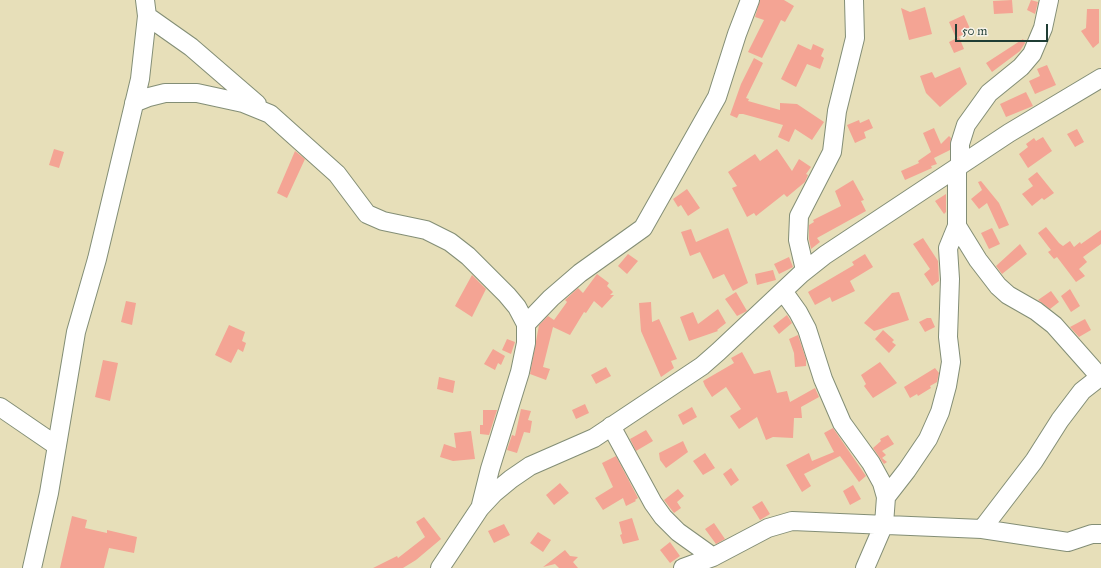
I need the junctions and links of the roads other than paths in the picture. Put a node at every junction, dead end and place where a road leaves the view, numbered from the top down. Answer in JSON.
{"nodes":[{"id":1,"x":750,"y":0,"type":"edge"},
{"id":2,"x":854,"y":0,"type":"edge"},
{"id":3,"x":1049,"y":0,"type":"edge"},
{"id":4,"x":146,"y":8,"type":"edge"},
{"id":5,"x":1101,"y":78,"type":"edge"},
{"id":6,"x":134,"y":103,"type":"junction"},
{"id":7,"x":270,"y":114,"type":"junction"},
{"id":8,"x":958,"y":167,"type":"junction"},
{"id":9,"x":957,"y":226,"type":"junction"},
{"id":10,"x":806,"y":270,"type":"junction"},
{"id":11,"x":783,"y":291,"type":"junction"},
{"id":12,"x":526,"y":324,"type":"junction"},
{"id":13,"x":1100,"y":377,"type":"edge"},
{"id":14,"x":0,"y":407,"type":"edge"},
{"id":15,"x":611,"y":426,"type":"junction"},
{"id":16,"x":57,"y":446,"type":"junction"},
{"id":17,"x":886,"y":497,"type":"junction"},
{"id":18,"x":480,"y":508,"type":"junction"},
{"id":19,"x":884,"y":524,"type":"junction"},
{"id":20,"x":982,"y":529,"type":"junction"},
{"id":21,"x":1101,"y":534,"type":"edge"},
{"id":22,"x":713,"y":557,"type":"junction"},
{"id":23,"x":32,"y":568,"type":"edge"},
{"id":24,"x":440,"y":568,"type":"edge"},
{"id":25,"x":683,"y":568,"type":"edge"},
{"id":26,"x":865,"y":568,"type":"edge"}],
"edges":[{"from":1,"to":12,"type":"street"},
{"from":2,"to":10,"type":"street"},
{"from":3,"to":8,"type":"street"},
{"from":4,"to":6,"type":"street"},
{"from":4,"to":7,"type":"street"},
{"from":5,"to":8,"type":"street"},
{"from":6,"to":7,"type":"street"},
{"from":6,"to":16,"type":"street"},
{"from":7,"to":12,"type":"street"},
{"from":8,"to":9,"type":"street"},
{"from":8,"to":10,"type":"street"},
{"from":9,"to":13,"type":"street"},
{"from":9,"to":17,"type":"street"},
{"from":10,"to":11,"type":"street"},
{"from":11,"to":15,"type":"street"},
{"from":11,"to":17,"type":"street"},
{"from":12,"to":18,"type":"street"},
{"from":13,"to":20,"type":"street"},
{"from":14,"to":16,"type":"street"},
{"from":15,"to":18,"type":"street"},
{"from":15,"to":22,"type":"street"},
{"from":16,"to":23,"type":"street"},
{"from":17,"to":19,"type":"street"},
{"from":18,"to":24,"type":"street"},
{"from":19,"to":20,"type":"street"},
{"from":19,"to":22,"type":"street"},
{"from":19,"to":26,"type":"street"},
{"from":20,"to":21,"type":"street"},
{"from":22,"to":25,"type":"street"}]}
